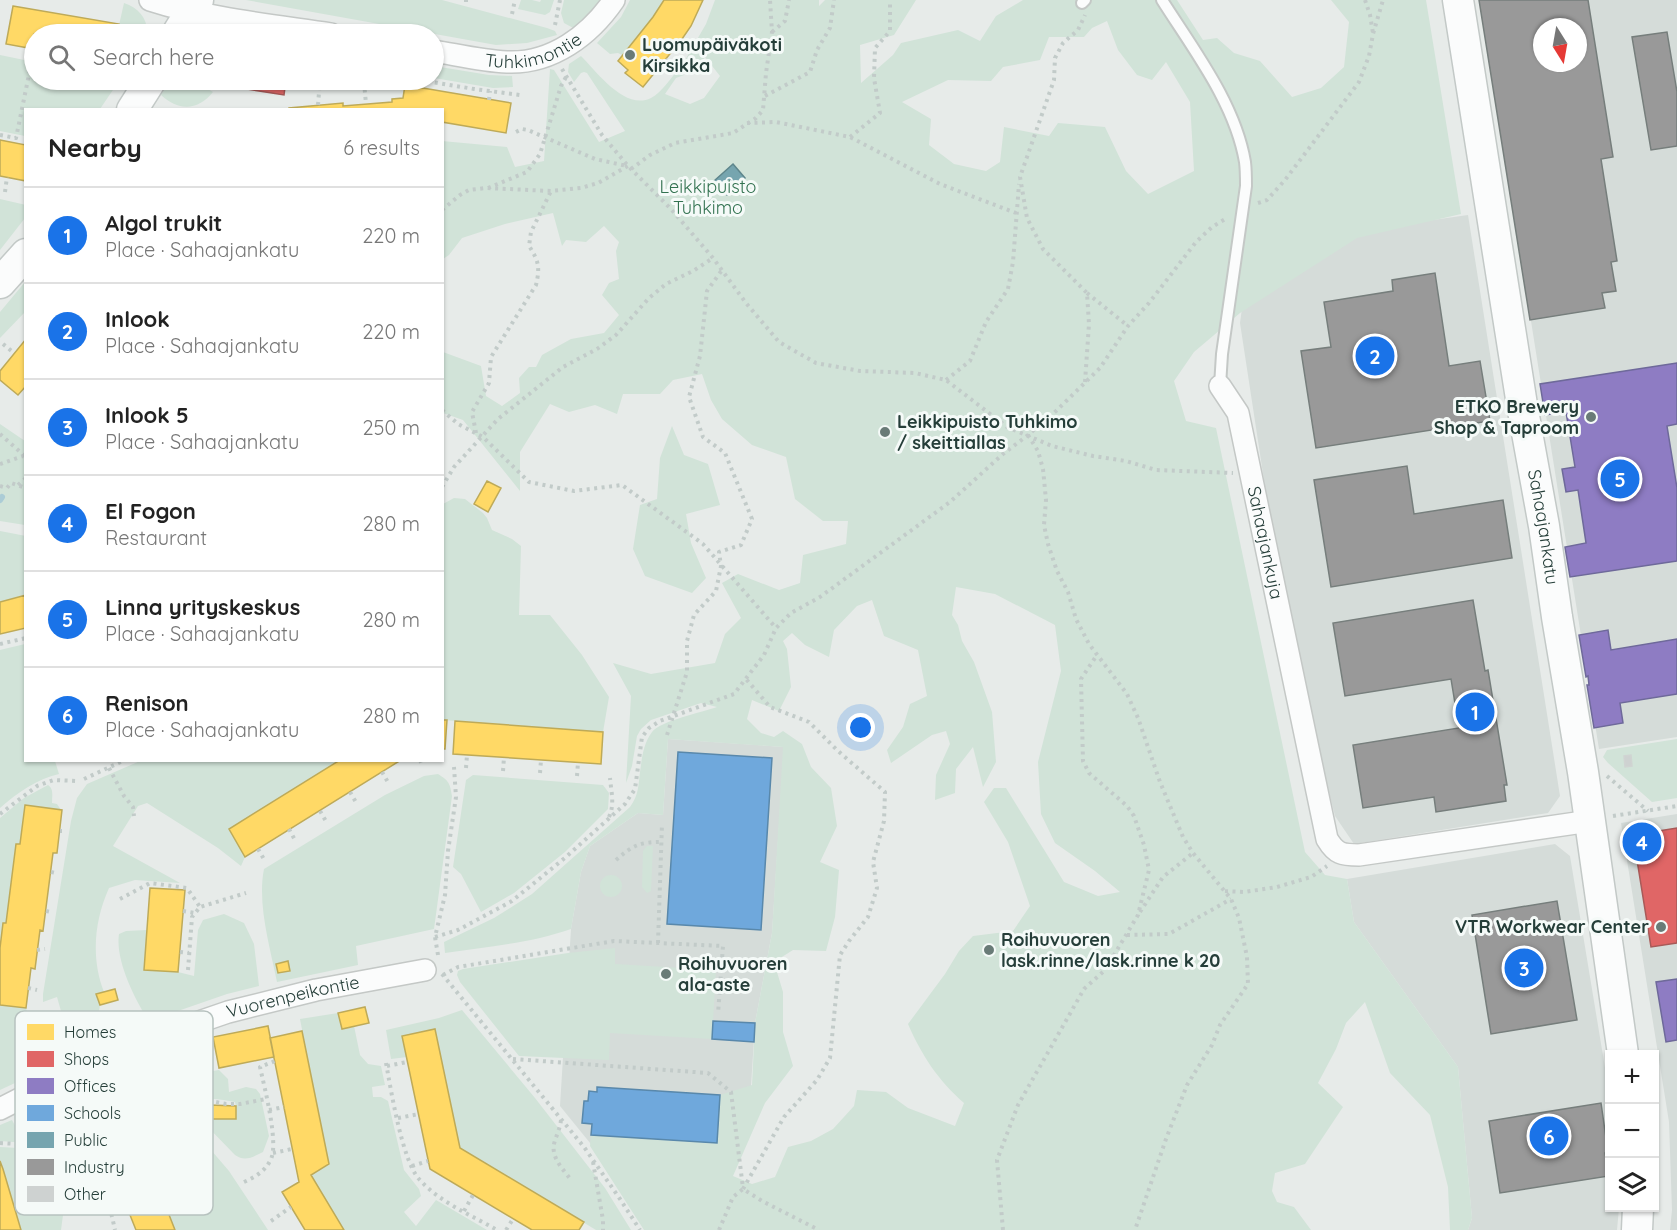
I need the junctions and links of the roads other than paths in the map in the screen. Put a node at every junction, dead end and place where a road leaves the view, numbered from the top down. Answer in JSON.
{"nodes":[{"id":1,"x":150,"y":0,"type":"edge"},
{"id":2,"x":614,"y":0,"type":"edge"},
{"id":3,"x":1162,"y":0,"type":"edge"},
{"id":4,"x":1458,"y":0,"type":"edge"},
{"id":5,"x":189,"y":15,"type":"edge"},
{"id":6,"x":257,"y":24,"type":"edge"},
{"id":7,"x":444,"y":53,"type":"edge"},
{"id":8,"x":145,"y":90,"type":"edge"},
{"id":9,"x":133,"y":108,"type":"edge"},
{"id":10,"x":24,"y":256,"type":"edge"},
{"id":11,"x":0,"y":284,"type":"edge"},
{"id":12,"x":1220,"y":386,"type":"joint"},
{"id":13,"x":1598,"y":819,"type":"junction"},
{"id":14,"x":437,"y":967,"type":"road end"},
{"id":15,"x":213,"y":1017,"type":"edge"},
{"id":16,"x":1623,"y":1050,"type":"edge"},
{"id":17,"x":15,"y":1101,"type":"edge"},
{"id":18,"x":0,"y":1109,"type":"edge"},
{"id":19,"x":1638,"y":1212,"type":"edge"},
{"id":20,"x":1637,"y":1230,"type":"edge"}],
"edges":[{"from":1,"to":5,"type":"street"},
{"from":2,"to":7,"type":"street","name":"Tuhkimontie"},
{"from":3,"to":12,"type":"lane","name":"Sahaajankuja"},
{"from":4,"to":13,"type":"main road","name":"Sahaajankatu"},
{"from":5,"to":6,"type":"street"},
{"from":8,"to":9,"type":"main road"},
{"from":10,"to":11,"type":"main road"},
{"from":12,"to":13,"type":"street","name":"Sahaajankuja"},
{"from":13,"to":16,"type":"main road","name":"Sahaajankatu"},
{"from":14,"to":15,"type":"street","name":"Vuorenpeikontie"},
{"from":17,"to":18,"type":"street","name":"Vuorenpeikontie"},
{"from":19,"to":20,"type":"main road"}]}
